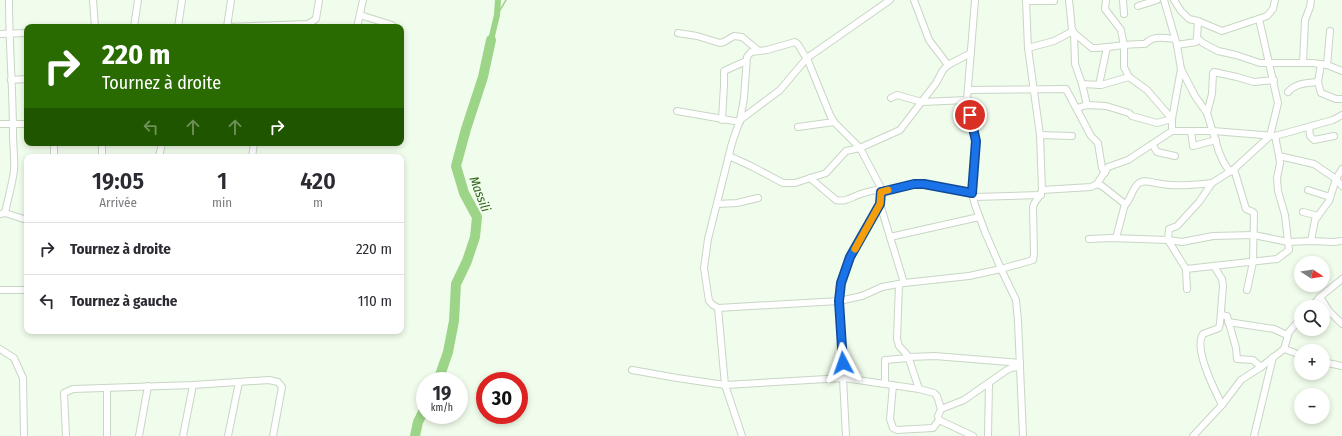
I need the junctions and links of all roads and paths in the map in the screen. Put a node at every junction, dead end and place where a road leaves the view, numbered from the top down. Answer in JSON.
{"nodes":[{"id":1,"x":9,"y":0,"type":"edge"},
{"id":2,"x":93,"y":0,"type":"edge"},
{"id":3,"x":138,"y":0,"type":"edge"},
{"id":4,"x":182,"y":0,"type":"edge"},
{"id":5,"x":231,"y":0,"type":"edge"},
{"id":6,"x":319,"y":0,"type":"edge"},
{"id":7,"x":363,"y":0,"type":"edge"},
{"id":8,"x":890,"y":0,"type":"edge"},
{"id":9,"x":914,"y":0,"type":"edge"},
{"id":10,"x":975,"y":0,"type":"edge"},
{"id":11,"x":1026,"y":0,"type":"edge"},
{"id":12,"x":1054,"y":0,"type":"edge"},
{"id":13,"x":1069,"y":0,"type":"edge"},
{"id":14,"x":1106,"y":0,"type":"edge"},
{"id":15,"x":1123,"y":0,"type":"edge"},
{"id":16,"x":1157,"y":0,"type":"edge"},
{"id":17,"x":1164,"y":0,"type":"edge"},
{"id":18,"x":1174,"y":0,"type":"edge"},
{"id":19,"x":1275,"y":0,"type":"edge"},
{"id":20,"x":1311,"y":0,"type":"edge"},
{"id":21,"x":1138,"y":6,"type":"dead end"},
{"id":22,"x":1124,"y":14,"type":"dead end"},
{"id":23,"x":360,"y":15,"type":"junction"},
{"id":24,"x":1259,"y":20,"type":"junction"},
{"id":25,"x":1198,"y":21,"type":"junction"},
{"id":26,"x":95,"y":24,"type":"edge"},
{"id":27,"x":134,"y":24,"type":"edge"},
{"id":28,"x":178,"y":24,"type":"edge"},
{"id":29,"x":227,"y":24,"type":"edge"},
{"id":30,"x":308,"y":24,"type":"edge"},
{"id":31,"x":358,"y":24,"type":"edge"},
{"id":32,"x":389,"y":24,"type":"edge"},
{"id":33,"x":1330,"y":30,"type":"dead end"},
{"id":34,"x":1074,"y":32,"type":"junction"},
{"id":35,"x":24,"y":33,"type":"edge"},
{"id":36,"x":678,"y":33,"type":"dead end"},
{"id":37,"x":0,"y":34,"type":"edge"},
{"id":38,"x":9,"y":34,"type":"junction"},
{"id":39,"x":1197,"y":38,"type":"junction"},
{"id":40,"x":1176,"y":42,"type":"junction"},
{"id":41,"x":1124,"y":46,"type":"junction"},
{"id":42,"x":1107,"y":47,"type":"junction"},
{"id":43,"x":1028,"y":48,"type":"junction"},
{"id":44,"x":759,"y":51,"type":"junction"},
{"id":45,"x":971,"y":53,"type":"junction"},
{"id":46,"x":807,"y":58,"type":"junction"},
{"id":47,"x":746,"y":61,"type":"junction"},
{"id":48,"x":1269,"y":63,"type":"junction"},
{"id":49,"x":1303,"y":63,"type":"junction"},
{"id":50,"x":948,"y":65,"type":"junction"},
{"id":51,"x":1324,"y":65,"type":"junction"},
{"id":52,"x":1181,"y":69,"type":"junction"},
{"id":53,"x":1342,"y":71,"type":"edge"},
{"id":54,"x":1129,"y":77,"type":"junction"},
{"id":55,"x":24,"y":79,"type":"edge"},
{"id":56,"x":11,"y":80,"type":"junction"},
{"id":57,"x":1274,"y":80,"type":"junction"},
{"id":58,"x":1318,"y":82,"type":"junction"},
{"id":59,"x":1082,"y":84,"type":"junction"},
{"id":60,"x":1098,"y":85,"type":"junction"},
{"id":61,"x":1034,"y":89,"type":"junction"},
{"id":62,"x":968,"y":90,"type":"junction"},
{"id":63,"x":1288,"y":92,"type":"dead end"},
{"id":64,"x":891,"y":98,"type":"dead end"},
{"id":65,"x":1342,"y":99,"type":"edge"},
{"id":66,"x":967,"y":100,"type":"junction"},
{"id":67,"x":922,"y":102,"type":"junction"},
{"id":68,"x":1087,"y":106,"type":"junction"},
{"id":69,"x":1077,"y":108,"type":"junction"},
{"id":70,"x":677,"y":111,"type":"dead end"},
{"id":71,"x":1207,"y":114,"type":"junction"},
{"id":72,"x":1342,"y":116,"type":"edge"},
{"id":73,"x":1172,"y":119,"type":"junction"},
{"id":74,"x":722,"y":120,"type":"junction"},
{"id":75,"x":740,"y":121,"type":"junction"},
{"id":76,"x":834,"y":122,"type":"junction"},
{"id":77,"x":0,"y":124,"type":"edge"},
{"id":78,"x":13,"y":124,"type":"junction"},
{"id":79,"x":24,"y":124,"type":"edge"},
{"id":80,"x":798,"y":127,"type":"dead end"},
{"id":81,"x":1309,"y":127,"type":"junction"},
{"id":82,"x":1172,"y":131,"type":"junction"},
{"id":83,"x":1191,"y":131,"type":"junction"},
{"id":84,"x":1213,"y":131,"type":"junction"},
{"id":85,"x":1040,"y":134,"type":"junction"},
{"id":86,"x":1072,"y":136,"type":"dead end"},
{"id":87,"x":1273,"y":136,"type":"junction"},
{"id":88,"x":1334,"y":136,"type":"dead end"},
{"id":89,"x":1216,"y":140,"type":"junction"},
{"id":90,"x":1152,"y":144,"type":"junction"},
{"id":91,"x":860,"y":148,"type":"junction"},
{"id":92,"x":729,"y":156,"type":"junction"},
{"id":93,"x":1175,"y":156,"type":"dead end"},
{"id":94,"x":1279,"y":156,"type":"junction"},
{"id":95,"x":1232,"y":170,"type":"junction"},
{"id":96,"x":1342,"y":170,"type":"edge"},
{"id":97,"x":1105,"y":173,"type":"junction"},
{"id":98,"x":810,"y":178,"type":"junction"},
{"id":99,"x":1336,"y":178,"type":"junction"},
{"id":100,"x":1212,"y":183,"type":"junction"},
{"id":101,"x":1097,"y":184,"type":"junction"},
{"id":102,"x":1342,"y":186,"type":"edge"},
{"id":103,"x":1308,"y":190,"type":"dead end"},
{"id":104,"x":880,"y":191,"type":"junction"},
{"id":105,"x":1041,"y":193,"type":"junction"},
{"id":106,"x":973,"y":195,"type":"junction"},
{"id":107,"x":1330,"y":197,"type":"junction"},
{"id":108,"x":758,"y":198,"type":"dead end"},
{"id":109,"x":717,"y":204,"type":"junction"},
{"id":110,"x":880,"y":204,"type":"junction"},
{"id":111,"x":1125,"y":205,"type":"junction"},
{"id":112,"x":1303,"y":212,"type":"dead end"},
{"id":113,"x":3,"y":213,"type":"edge"},
{"id":114,"x":1318,"y":216,"type":"junction"},
{"id":115,"x":979,"y":218,"type":"junction"},
{"id":116,"x":24,"y":219,"type":"edge"},
{"id":117,"x":1254,"y":235,"type":"junction"},
{"id":118,"x":890,"y":237,"type":"junction"},
{"id":119,"x":1116,"y":238,"type":"junction"},
{"id":120,"x":1089,"y":239,"type":"dead end"},
{"id":121,"x":1168,"y":240,"type":"junction"},
{"id":122,"x":1311,"y":240,"type":"junction"},
{"id":123,"x":1342,"y":241,"type":"edge"},
{"id":124,"x":1288,"y":242,"type":"junction"},
{"id":125,"x":1253,"y":262,"type":"junction"},
{"id":126,"x":1214,"y":266,"type":"junction"},
{"id":127,"x":1001,"y":269,"type":"junction"},
{"id":128,"x":1186,"y":269,"type":"junction"},
{"id":129,"x":1341,"y":282,"type":"edge"},
{"id":130,"x":901,"y":283,"type":"junction"},
{"id":131,"x":1187,"y":289,"type":"dead end"},
{"id":132,"x":0,"y":290,"type":"edge"},
{"id":133,"x":24,"y":290,"type":"edge"},
{"id":134,"x":1247,"y":290,"type":"dead end"},
{"id":135,"x":1320,"y":297,"type":"junction"},
{"id":136,"x":1317,"y":300,"type":"edge"},
{"id":137,"x":839,"y":301,"type":"junction"},
{"id":138,"x":718,"y":308,"type":"junction"},
{"id":139,"x":1221,"y":315,"type":"junction"},
{"id":140,"x":1228,"y":322,"type":"junction"},
{"id":141,"x":1342,"y":324,"type":"edge"},
{"id":142,"x":1294,"y":326,"type":"edge"},
{"id":143,"x":1287,"y":334,"type":"junction"},
{"id":144,"x":0,"y":349,"type":"edge"},
{"id":145,"x":1284,"y":349,"type":"junction"},
{"id":146,"x":1294,"y":353,"type":"edge"},
{"id":147,"x":1273,"y":357,"type":"junction"},
{"id":148,"x":909,"y":358,"type":"junction"},
{"id":149,"x":1330,"y":363,"type":"edge"},
{"id":150,"x":1020,"y":365,"type":"junction"},
{"id":151,"x":1342,"y":366,"type":"edge"},
{"id":152,"x":1260,"y":367,"type":"junction"},
{"id":153,"x":632,"y":370,"type":"dead end"},
{"id":154,"x":844,"y":378,"type":"junction"},
{"id":155,"x":239,"y":382,"type":"junction"},
{"id":156,"x":989,"y":383,"type":"junction"},
{"id":157,"x":885,"y":384,"type":"junction"},
{"id":158,"x":193,"y":385,"type":"junction"},
{"id":159,"x":725,"y":385,"type":"junction"},
{"id":160,"x":893,"y":385,"type":"junction"},
{"id":161,"x":148,"y":386,"type":"junction"},
{"id":162,"x":107,"y":388,"type":"junction"},
{"id":163,"x":919,"y":389,"type":"junction"},
{"id":164,"x":1222,"y":406,"type":"junction"},
{"id":165,"x":941,"y":409,"type":"junction"},
{"id":166,"x":939,"y":420,"type":"junction"},
{"id":167,"x":24,"y":436,"type":"edge"},
{"id":168,"x":66,"y":436,"type":"edge"},
{"id":169,"x":107,"y":436,"type":"edge"},
{"id":170,"x":139,"y":436,"type":"edge"},
{"id":171,"x":183,"y":436,"type":"edge"},
{"id":172,"x":228,"y":436,"type":"edge"},
{"id":173,"x":273,"y":436,"type":"edge"},
{"id":174,"x":742,"y":436,"type":"edge"},
{"id":175,"x":846,"y":436,"type":"edge"},
{"id":176,"x":973,"y":436,"type":"edge"},
{"id":177,"x":988,"y":436,"type":"edge"},
{"id":178,"x":1023,"y":436,"type":"edge"},
{"id":179,"x":1193,"y":436,"type":"edge"},
{"id":180,"x":1254,"y":436,"type":"edge"}],
"edges":[{"from":1,"to":38,"type":"street"},
{"from":2,"to":26,"type":"street"},
{"from":3,"to":27,"type":"street"},
{"from":4,"to":28,"type":"street"},
{"from":5,"to":29,"type":"street"},
{"from":6,"to":30,"type":"street"},
{"from":7,"to":23,"type":"street"},
{"from":8,"to":46,"type":"street"},
{"from":9,"to":50,"type":"street"},
{"from":10,"to":45,"type":"street"},
{"from":11,"to":12,"type":"street"},
{"from":11,"to":43,"type":"street"},
{"from":13,"to":34,"type":"street"},
{"from":14,"to":41,"type":"street"},
{"from":15,"to":22,"type":"street"},
{"from":16,"to":21,"type":"street"},
{"from":17,"to":40,"type":"street"},
{"from":18,"to":25,"type":"street"},
{"from":19,"to":24,"type":"street"},
{"from":20,"to":49,"type":"street"},
{"from":23,"to":31,"type":"street"},
{"from":23,"to":32,"type":"street"},
{"from":24,"to":25,"type":"street"},
{"from":24,"to":48,"type":"street"},
{"from":25,"to":39,"type":"street"},
{"from":33,"to":51,"type":"street"},
{"from":34,"to":42,"type":"street"},
{"from":34,"to":43,"type":"street"},
{"from":34,"to":59,"type":"street"},
{"from":35,"to":38,"type":"street"},
{"from":36,"to":44,"type":"street"},
{"from":37,"to":38,"type":"street"},
{"from":38,"to":56,"type":"street"},
{"from":39,"to":40,"type":"street"},
{"from":39,"to":48,"type":"street"},
{"from":40,"to":41,"type":"street"},
{"from":40,"to":52,"type":"street"},
{"from":41,"to":42,"type":"street"},
{"from":41,"to":54,"type":"street"},
{"from":42,"to":60,"type":"street"},
{"from":43,"to":61,"type":"street"},
{"from":44,"to":46,"type":"street"},
{"from":44,"to":47,"type":"street"},
{"from":45,"to":50,"type":"street"},
{"from":45,"to":62,"type":"street"},
{"from":46,"to":75,"type":"street"},
{"from":46,"to":76,"type":"street"},
{"from":47,"to":74,"type":"street"},
{"from":47,"to":75,"type":"street"},
{"from":48,"to":49,"type":"street"},
{"from":48,"to":57,"type":"street"},
{"from":49,"to":51,"type":"street"},
{"from":50,"to":67,"type":"street"},
{"from":51,"to":53,"type":"street"},
{"from":51,"to":58,"type":"street"},
{"from":52,"to":71,"type":"street"},
{"from":52,"to":73,"type":"street"},
{"from":54,"to":60,"type":"street"},
{"from":54,"to":73,"type":"street"},
{"from":55,"to":56,"type":"street"},
{"from":56,"to":78,"type":"street"},
{"from":57,"to":71,"type":"street"},
{"from":57,"to":87,"type":"street"},
{"from":58,"to":63,"type":"street"},
{"from":58,"to":65,"type":"street"},
{"from":59,"to":60,"type":"street"},
{"from":59,"to":68,"type":"street"},
{"from":61,"to":62,"type":"street"},
{"from":61,"to":69,"type":"street"},
{"from":61,"to":85,"type":"street"},
{"from":62,"to":66,"type":"street"},
{"from":64,"to":67,"type":"street"},
{"from":66,"to":67,"type":"street"},
{"from":66,"to":106,"type":"street"},
{"from":67,"to":91,"type":"street"},
{"from":68,"to":69,"type":"street"},
{"from":68,"to":73,"type":"street"},
{"from":69,"to":97,"type":"street"},
{"from":70,"to":74,"type":"street"},
{"from":71,"to":84,"type":"street"},
{"from":72,"to":81,"type":"street"},
{"from":73,"to":82,"type":"street"},
{"from":74,"to":75,"type":"street"},
{"from":75,"to":92,"type":"street"},
{"from":76,"to":80,"type":"street"},
{"from":76,"to":91,"type":"street"},
{"from":77,"to":78,"type":"street"},
{"from":78,"to":79,"type":"street"},
{"from":78,"to":113,"type":"street"},
{"from":81,"to":87,"type":"street"},
{"from":81,"to":88,"type":"street"},
{"from":82,"to":83,"type":"street"},
{"from":82,"to":90,"type":"street"},
{"from":83,"to":84,"type":"street"},
{"from":83,"to":89,"type":"street"},
{"from":84,"to":87,"type":"street"},
{"from":84,"to":89,"type":"street"},
{"from":85,"to":86,"type":"street"},
{"from":85,"to":105,"type":"street"},
{"from":87,"to":94,"type":"street"},
{"from":87,"to":95,"type":"street"},
{"from":89,"to":95,"type":"street"},
{"from":90,"to":93,"type":"street"},
{"from":90,"to":97,"type":"street"},
{"from":91,"to":98,"type":"street"},
{"from":91,"to":104,"type":"street"},
{"from":92,"to":98,"type":"street"},
{"from":92,"to":109,"type":"street"},
{"from":94,"to":99,"type":"street"},
{"from":94,"to":124,"type":"street"},
{"from":95,"to":100,"type":"street"},
{"from":95,"to":117,"type":"street"},
{"from":96,"to":99,"type":"street"},
{"from":97,"to":101,"type":"street"},
{"from":98,"to":104,"type":"street"},
{"from":99,"to":102,"type":"street"},
{"from":99,"to":107,"type":"street"},
{"from":100,"to":111,"type":"street"},
{"from":100,"to":121,"type":"street"},
{"from":101,"to":105,"type":"street"},
{"from":101,"to":111,"type":"street"},
{"from":103,"to":107,"type":"street"},
{"from":104,"to":106,"type":"street"},
{"from":104,"to":110,"type":"street"},
{"from":105,"to":106,"type":"street"},
{"from":105,"to":127,"type":"street"},
{"from":106,"to":115,"type":"street"},
{"from":107,"to":114,"type":"street"},
{"from":108,"to":109,"type":"street"},
{"from":109,"to":138,"type":"street"},
{"from":110,"to":118,"type":"street"},
{"from":110,"to":137,"type":"street"},
{"from":111,"to":119,"type":"street"},
{"from":112,"to":114,"type":"street"},
{"from":113,"to":116,"type":"street"},
{"from":114,"to":122,"type":"street"},
{"from":115,"to":118,"type":"street"},
{"from":115,"to":127,"type":"street"},
{"from":117,"to":121,"type":"street"},
{"from":117,"to":124,"type":"street"},
{"from":117,"to":125,"type":"street"},
{"from":118,"to":130,"type":"street"},
{"from":119,"to":120,"type":"street"},
{"from":119,"to":121,"type":"street"},
{"from":121,"to":128,"type":"street"},
{"from":122,"to":123,"type":"street"},
{"from":122,"to":124,"type":"street"},
{"from":124,"to":125,"type":"street"},
{"from":125,"to":126,"type":"street"},
{"from":125,"to":134,"type":"street"},
{"from":126,"to":128,"type":"street"},
{"from":126,"to":139,"type":"street"},
{"from":127,"to":130,"type":"street"},
{"from":127,"to":150,"type":"street"},
{"from":128,"to":131,"type":"street"},
{"from":129,"to":135,"type":"street"},
{"from":130,"to":137,"type":"street"},
{"from":130,"to":148,"type":"street"},
{"from":132,"to":133,"type":"street"},
{"from":135,"to":136,"type":"street"},
{"from":135,"to":141,"type":"street"},
{"from":137,"to":138,"type":"street"},
{"from":137,"to":154,"type":"street"},
{"from":138,"to":159,"type":"street"},
{"from":139,"to":140,"type":"street"},
{"from":139,"to":164,"type":"street"},
{"from":140,"to":143,"type":"street"},
{"from":140,"to":152,"type":"street"},
{"from":142,"to":143,"type":"street"},
{"from":143,"to":145,"type":"street"},
{"from":144,"to":167,"type":"street"},
{"from":145,"to":146,"type":"street"},
{"from":145,"to":147,"type":"street"},
{"from":147,"to":152,"type":"street"},
{"from":147,"to":180,"type":"street"},
{"from":148,"to":150,"type":"street"},
{"from":148,"to":157,"type":"street"},
{"from":148,"to":163,"type":"street"},
{"from":149,"to":151,"type":"street"},
{"from":150,"to":156,"type":"street"},
{"from":150,"to":178,"type":"street"},
{"from":152,"to":164,"type":"street"},
{"from":153,"to":159,"type":"street"},
{"from":154,"to":157,"type":"street"},
{"from":154,"to":159,"type":"street"},
{"from":154,"to":175,"type":"street"},
{"from":155,"to":158,"type":"street"},
{"from":155,"to":172,"type":"street"},
{"from":155,"to":173,"type":"street"},
{"from":156,"to":165,"type":"street"},
{"from":156,"to":177,"type":"street"},
{"from":157,"to":160,"type":"street"},
{"from":158,"to":161,"type":"street"},
{"from":158,"to":171,"type":"street"},
{"from":159,"to":174,"type":"street"},
{"from":160,"to":163,"type":"street"},
{"from":160,"to":166,"type":"street"},
{"from":161,"to":162,"type":"street"},
{"from":161,"to":170,"type":"street"},
{"from":162,"to":168,"type":"street"},
{"from":162,"to":169,"type":"street"},
{"from":163,"to":165,"type":"street"},
{"from":164,"to":179,"type":"street"},
{"from":165,"to":166,"type":"street"},
{"from":166,"to":176,"type":"street"}]}
